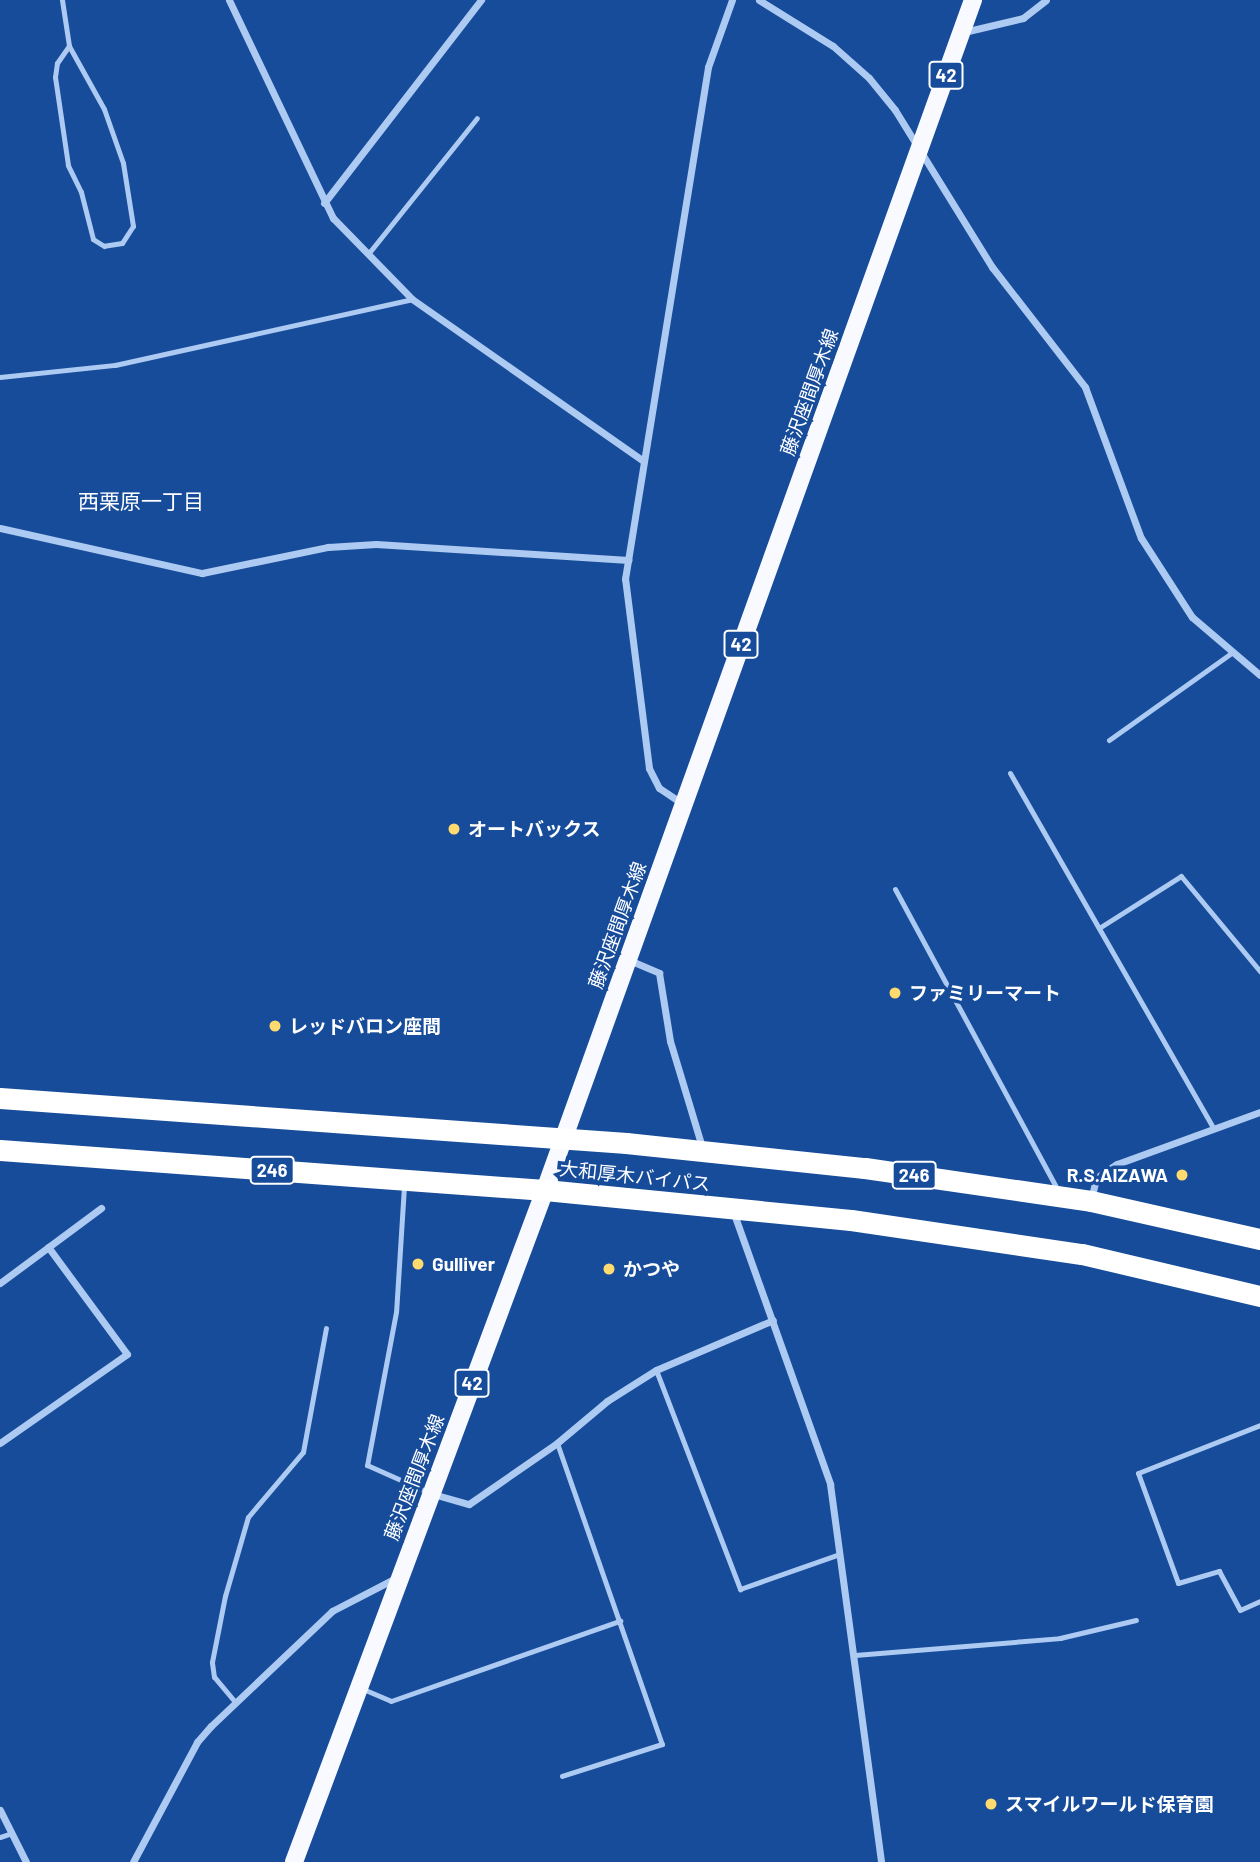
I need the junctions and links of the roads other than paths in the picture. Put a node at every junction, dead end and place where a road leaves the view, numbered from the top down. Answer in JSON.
{"nodes":[{"id":1,"x":62,"y":0,"type":"edge"},
{"id":2,"x":229,"y":0,"type":"edge"},
{"id":3,"x":481,"y":0,"type":"edge"},
{"id":4,"x":732,"y":0,"type":"edge"},
{"id":5,"x":759,"y":0,"type":"edge"},
{"id":6,"x":973,"y":0,"type":"edge"},
{"id":7,"x":1046,"y":0,"type":"edge"},
{"id":8,"x":961,"y":33,"type":"junction"},
{"id":9,"x":69,"y":46,"type":"junction"},
{"id":10,"x":477,"y":118,"type":"dead end"},
{"id":11,"x":919,"y":151,"type":"junction"},
{"id":12,"x":324,"y":204,"type":"junction"},
{"id":13,"x":368,"y":254,"type":"junction"},
{"id":14,"x":412,"y":299,"type":"junction"},
{"id":15,"x":0,"y":377,"type":"edge"},
{"id":16,"x":642,"y":460,"type":"junction"},
{"id":17,"x":0,"y":528,"type":"edge"},
{"id":18,"x":628,"y":560,"type":"junction"},
{"id":19,"x":1230,"y":654,"type":"junction"},
{"id":20,"x":1260,"y":675,"type":"edge"},
{"id":21,"x":1109,"y":740,"type":"dead end"},
{"id":22,"x":1010,"y":773,"type":"dead end"},
{"id":23,"x":684,"y":804,"type":"junction"},
{"id":24,"x":895,"y":889,"type":"dead end"},
{"id":25,"x":1099,"y":928,"type":"junction"},
{"id":26,"x":627,"y":959,"type":"junction"},
{"id":27,"x":1260,"y":971,"type":"edge"},
{"id":28,"x":0,"y":1098,"type":"edge"},
{"id":29,"x":1260,"y":1112,"type":"edge"},
{"id":30,"x":1214,"y":1129,"type":"junction"},
{"id":31,"x":563,"y":1138,"type":"junction"},
{"id":32,"x":0,"y":1150,"type":"edge"},
{"id":33,"x":703,"y":1151,"type":"junction"},
{"id":34,"x":404,"y":1179,"type":"junction"},
{"id":35,"x":545,"y":1190,"type":"junction"},
{"id":36,"x":1061,"y":1196,"type":"junction"},
{"id":37,"x":1091,"y":1200,"type":"junction"},
{"id":38,"x":101,"y":1208,"type":"dead end"},
{"id":39,"x":733,"y":1208,"type":"junction"},
{"id":40,"x":1260,"y":1239,"type":"edge"},
{"id":41,"x":48,"y":1247,"type":"junction"},
{"id":42,"x":0,"y":1283,"type":"edge"},
{"id":43,"x":1260,"y":1296,"type":"edge"},
{"id":44,"x":773,"y":1320,"type":"junction"},
{"id":45,"x":326,"y":1328,"type":"dead end"},
{"id":46,"x":656,"y":1370,"type":"junction"},
{"id":47,"x":1260,"y":1425,"type":"edge"},
{"id":48,"x":0,"y":1443,"type":"edge"},
{"id":49,"x":557,"y":1443,"type":"junction"},
{"id":50,"x":430,"y":1493,"type":"junction"},
{"id":51,"x":841,"y":1554,"type":"junction"},
{"id":52,"x":400,"y":1576,"type":"junction"},
{"id":53,"x":1260,"y":1601,"type":"edge"},
{"id":54,"x":1136,"y":1620,"type":"dead end"},
{"id":55,"x":620,"y":1621,"type":"junction"},
{"id":56,"x":855,"y":1655,"type":"junction"},
{"id":57,"x":359,"y":1687,"type":"junction"},
{"id":58,"x":236,"y":1703,"type":"junction"},
{"id":59,"x":562,"y":1776,"type":"dead end"},
{"id":60,"x":0,"y":1810,"type":"edge"},
{"id":61,"x":9,"y":1834,"type":"junction"},
{"id":62,"x":0,"y":1837,"type":"edge"},
{"id":63,"x":26,"y":1862,"type":"edge"},
{"id":64,"x":133,"y":1862,"type":"edge"},
{"id":65,"x":294,"y":1862,"type":"edge"},
{"id":66,"x":881,"y":1862,"type":"edge"}],
"edges":[{"from":1,"to":9,"type":"lane"},
{"from":2,"to":12,"type":"street"},
{"from":3,"to":12,"type":"street"},
{"from":4,"to":16,"type":"street"},
{"from":5,"to":11,"type":"street"},
{"from":6,"to":8,"type":"main road","name":"藤沢座間厚木線","number":"42"},
{"from":7,"to":8,"type":"street"},
{"from":8,"to":11,"type":"main road","name":"藤沢座間厚木線","number":"42"},
{"from":9,"to":9,"type":"lane"},
{"from":10,"to":13,"type":"lane"},
{"from":11,"to":19,"type":"street"},
{"from":11,"to":23,"type":"main road","name":"藤沢座間厚木線","number":"42"},
{"from":12,"to":13,"type":"street"},
{"from":13,"to":14,"type":"street"},
{"from":14,"to":15,"type":"lane"},
{"from":14,"to":16,"type":"street"},
{"from":16,"to":18,"type":"street"},
{"from":17,"to":18,"type":"street"},
{"from":18,"to":23,"type":"street"},
{"from":19,"to":20,"type":"street"},
{"from":19,"to":21,"type":"lane"},
{"from":22,"to":25,"type":"lane"},
{"from":23,"to":26,"type":"main road","name":"藤沢座間厚木線","number":"42"},
{"from":24,"to":36,"type":"lane"},
{"from":25,"to":27,"type":"lane"},
{"from":25,"to":30,"type":"lane"},
{"from":26,"to":31,"type":"main road","name":"藤沢座間厚木線","number":"42"},
{"from":26,"to":33,"type":"street"},
{"from":28,"to":31,"type":"highway","name":"大和厚木バイパス","number":"246"},
{"from":29,"to":30,"type":"street"},
{"from":30,"to":37,"type":"street"},
{"from":31,"to":33,"type":"highway","name":"大和厚木バイパス","number":"246"},
{"from":31,"to":35,"type":"main road","name":"藤沢座間厚木線","number":"42"},
{"from":32,"to":34,"type":"highway","name":"大和厚木バイパス","number":"246"},
{"from":33,"to":36,"type":"highway","name":"大和厚木バイパス","number":"246"},
{"from":34,"to":35,"type":"highway","name":"大和厚木バイパス","number":"246"},
{"from":34,"to":50,"type":"lane"},
{"from":35,"to":39,"type":"highway","name":"大和厚木バイパス","number":"246"},
{"from":35,"to":50,"type":"main road","name":"藤沢座間厚木線","number":"42"},
{"from":36,"to":37,"type":"highway","name":"大和厚木バイパス","number":"246"},
{"from":37,"to":40,"type":"highway","name":"大和厚木バイパス","number":"246"},
{"from":38,"to":41,"type":"street"},
{"from":39,"to":43,"type":"highway","name":"大和厚木バイパス","number":"246"},
{"from":39,"to":44,"type":"street"},
{"from":41,"to":42,"type":"street"},
{"from":41,"to":48,"type":"street"},
{"from":44,"to":46,"type":"street"},
{"from":44,"to":51,"type":"street"},
{"from":45,"to":58,"type":"lane"},
{"from":46,"to":49,"type":"street"},
{"from":46,"to":51,"type":"lane"},
{"from":47,"to":53,"type":"lane"},
{"from":49,"to":50,"type":"street"},
{"from":49,"to":55,"type":"lane"},
{"from":50,"to":52,"type":"main road","name":"藤沢座間厚木線","number":"42"},
{"from":51,"to":56,"type":"street"},
{"from":52,"to":57,"type":"main road","name":"藤沢座間厚木線","number":"42"},
{"from":52,"to":58,"type":"street"},
{"from":54,"to":56,"type":"lane"},
{"from":55,"to":57,"type":"lane"},
{"from":55,"to":59,"type":"lane"},
{"from":56,"to":66,"type":"street"},
{"from":57,"to":65,"type":"main road","name":"藤沢座間厚木線","number":"42"},
{"from":58,"to":64,"type":"street"},
{"from":60,"to":61,"type":"street"},
{"from":61,"to":62,"type":"lane"},
{"from":61,"to":63,"type":"street"}]}
